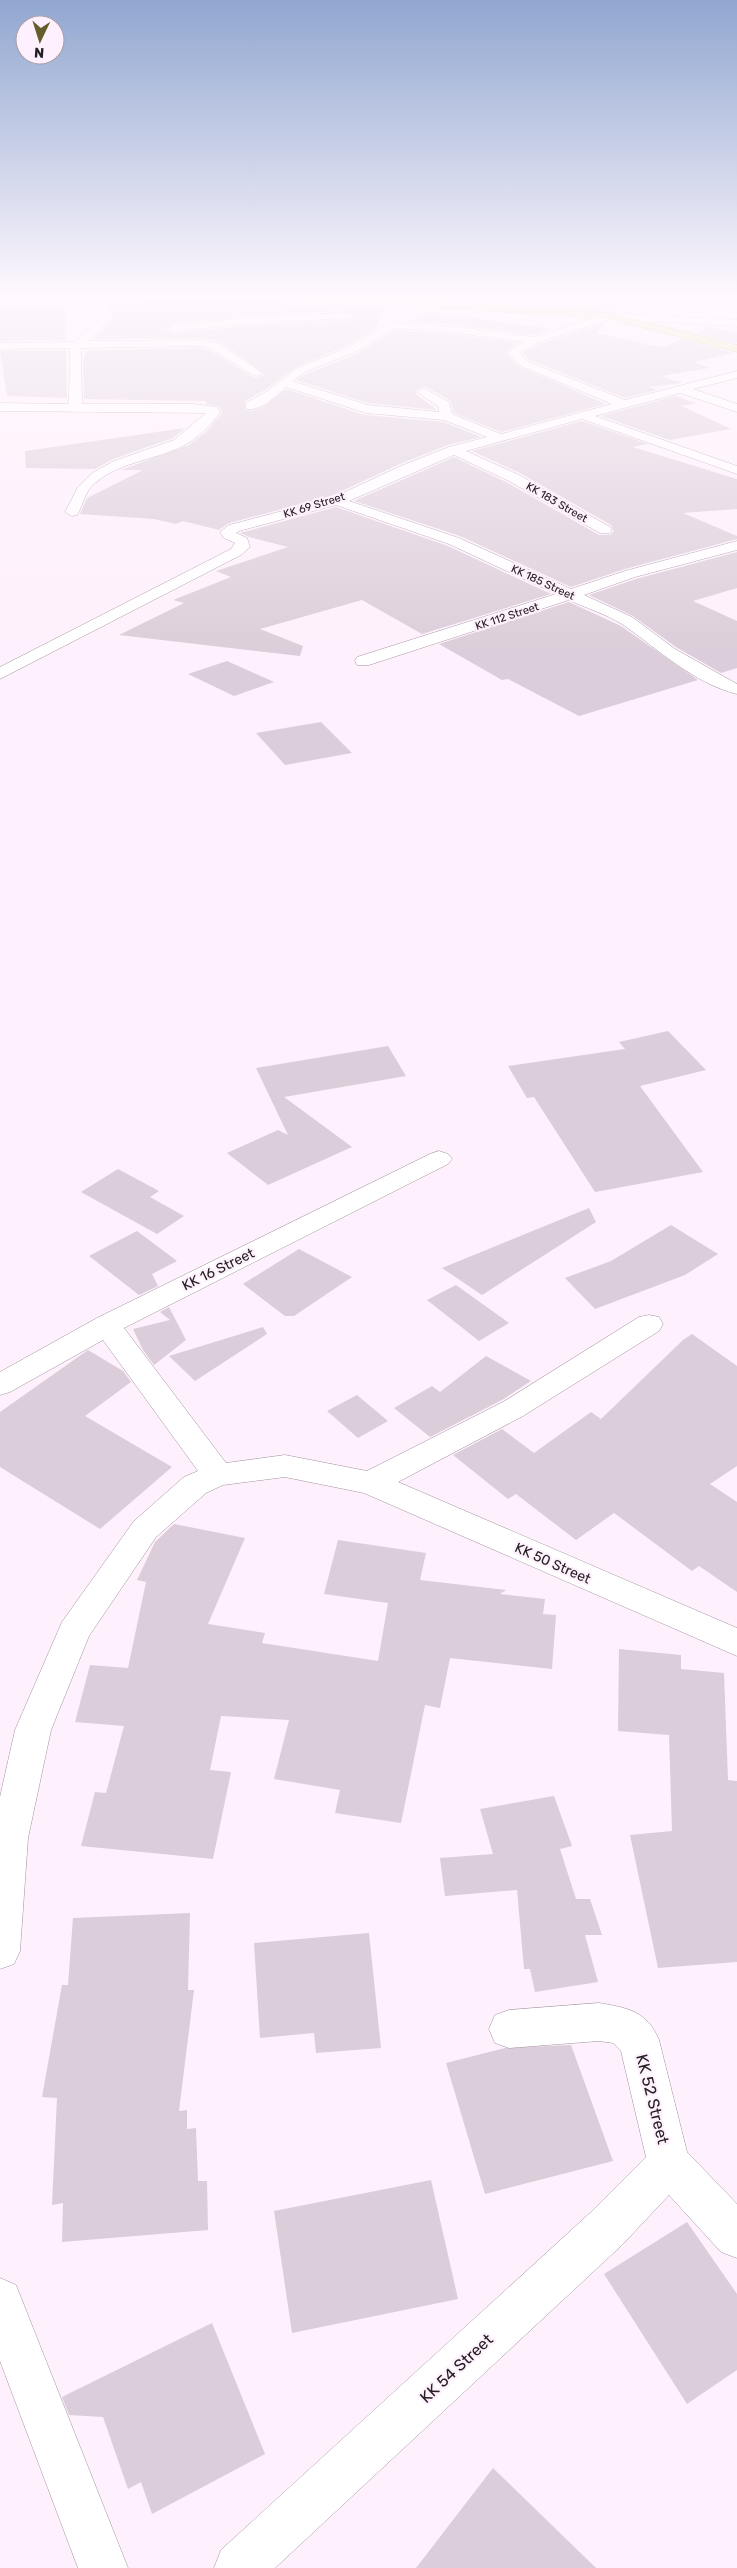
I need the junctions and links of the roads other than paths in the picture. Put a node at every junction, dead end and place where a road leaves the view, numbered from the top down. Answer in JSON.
{"nodes":[{"id":1,"x":211,"y":415,"type":"edge"},
{"id":2,"x":433,"y":415,"type":"edge"},
{"id":3,"x":581,"y":415,"type":"joint"},
{"id":4,"x":446,"y":416,"type":"joint"},
{"id":5,"x":498,"y":437,"type":"junction"},
{"id":6,"x":454,"y":450,"type":"junction"},
{"id":7,"x":737,"y":470,"type":"edge"},
{"id":8,"x":337,"y":501,"type":"junction"},
{"id":9,"x":72,"y":512,"type":"dead end"},
{"id":10,"x":605,"y":530,"type":"dead end"},
{"id":11,"x":737,"y":545,"type":"edge"},
{"id":12,"x":708,"y":551,"type":"junction"},
{"id":13,"x":730,"y":561,"type":"dead end"},
{"id":14,"x":569,"y":595,"type":"junction"},
{"id":15,"x":362,"y":661,"type":"dead end"},
{"id":16,"x":0,"y":674,"type":"edge"},
{"id":17,"x":737,"y":689,"type":"edge"},
{"id":18,"x":438,"y":1160,"type":"dead end"},
{"id":19,"x":649,"y":1324,"type":"dead end"},
{"id":20,"x":107,"y":1325,"type":"junction"},
{"id":21,"x":0,"y":1385,"type":"edge"},
{"id":22,"x":218,"y":1475,"type":"junction"},
{"id":23,"x":370,"y":1483,"type":"junction"},
{"id":24,"x":737,"y":1643,"type":"edge"},
{"id":25,"x":0,"y":1951,"type":"edge"},
{"id":26,"x":509,"y":2030,"type":"dead end"},
{"id":27,"x":669,"y":2164,"type":"junction"},
{"id":28,"x":737,"y":2236,"type":"edge"},
{"id":29,"x":0,"y":2301,"type":"edge"},
{"id":30,"x":103,"y":2568,"type":"edge"},
{"id":31,"x":239,"y":2568,"type":"edge"}],
"edges":[{"from":1,"to":9,"type":"street"},
{"from":2,"to":4,"type":"street"},
{"from":3,"to":5,"type":"street","name":"KK 69 Street"},
{"from":3,"to":7,"type":"street"},
{"from":4,"to":5,"type":"street"},
{"from":5,"to":6,"type":"street","name":"KK 69 Street"},
{"from":6,"to":8,"type":"street","name":"KK 69 Street"},
{"from":6,"to":10,"type":"street","name":"KK 183 Street"},
{"from":8,"to":14,"type":"street","name":"KK 185 Street"},
{"from":8,"to":16,"type":"street","name":"KK 69 Street"},
{"from":11,"to":12,"type":"street","name":"KK 112 Street"},
{"from":12,"to":13,"type":"street"},
{"from":12,"to":14,"type":"street","name":"KK 112 Street"},
{"from":14,"to":15,"type":"street","name":"KK 112 Street"},
{"from":14,"to":17,"type":"street","name":"KK 185 Street"},
{"from":18,"to":20,"type":"street","name":"KK 16 Street"},
{"from":19,"to":23,"type":"street"},
{"from":20,"to":21,"type":"street","name":"KK 16 Street"},
{"from":20,"to":22,"type":"street"},
{"from":22,"to":23,"type":"street","name":"KK 50 Street"},
{"from":22,"to":25,"type":"street","name":"KK 50 Street"},
{"from":23,"to":24,"type":"street","name":"KK 50 Street"},
{"from":26,"to":27,"type":"street","name":"KK 52 Street"},
{"from":27,"to":28,"type":"street","name":"KK 52 Street"},
{"from":27,"to":31,"type":"street","name":"KK 54 Street"},
{"from":29,"to":30,"type":"street"}]}
